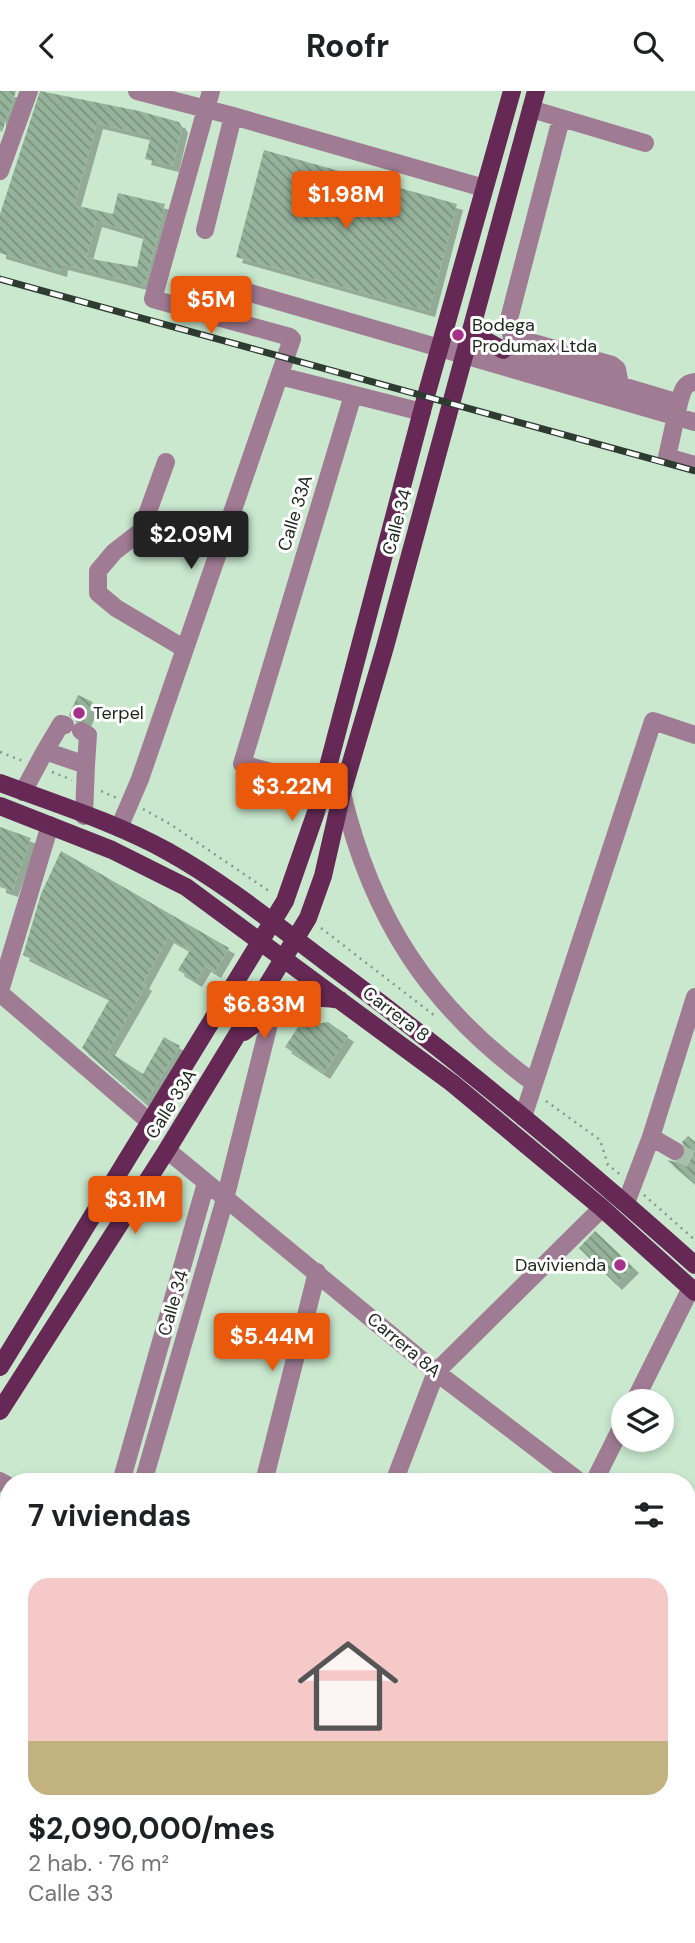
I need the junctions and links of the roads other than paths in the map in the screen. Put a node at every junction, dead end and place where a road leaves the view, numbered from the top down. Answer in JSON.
{"nodes":[{"id":1,"x":29,"y":91,"type":"edge"},
{"id":2,"x":137,"y":91,"type":"edge"},
{"id":3,"x":512,"y":91,"type":"edge"},
{"id":4,"x":532,"y":96,"type":"edge"},
{"id":5,"x":208,"y":100,"type":"edge"},
{"id":6,"x":233,"y":116,"type":"junction"},
{"id":7,"x":561,"y":119,"type":"junction"},
{"id":8,"x":645,"y":143,"type":"dead end"},
{"id":9,"x":0,"y":171,"type":"edge"},
{"id":10,"x":484,"y":188,"type":"junction"},
{"id":11,"x":205,"y":230,"type":"dead end"},
{"id":12,"x":233,"y":288,"type":"dead end"},
{"id":13,"x":474,"y":320,"type":"junction"},
{"id":14,"x":442,"y":340,"type":"junction"},
{"id":15,"x":510,"y":347,"type":"junction"},
{"id":16,"x":467,"y":348,"type":"junction"},
{"id":17,"x":280,"y":376,"type":"junction"},
{"id":18,"x":695,"y":382,"type":"edge"},
{"id":19,"x":353,"y":395,"type":"junction"},
{"id":20,"x":678,"y":410,"type":"junction"},
{"id":21,"x":422,"y":412,"type":"junction"},
{"id":22,"x":695,"y":422,"type":"edge"},
{"id":23,"x":166,"y":462,"type":"dead end"},
{"id":24,"x":695,"y":465,"type":"edge"},
{"id":25,"x":361,"y":640,"type":"junction"},
{"id":26,"x":385,"y":647,"type":"junction"},
{"id":27,"x":185,"y":649,"type":"junction"},
{"id":28,"x":695,"y":735,"type":"edge"},
{"id":29,"x":45,"y":751,"type":"junction"},
{"id":30,"x":86,"y":765,"type":"junction"},
{"id":31,"x":0,"y":783,"type":"edge"},
{"id":32,"x":322,"y":786,"type":"junction"},
{"id":33,"x":23,"y":792,"type":"junction"},
{"id":34,"x":342,"y":793,"type":"junction"},
{"id":35,"x":0,"y":806,"type":"edge"},
{"id":36,"x":84,"y":816,"type":"junction"},
{"id":37,"x":50,"y":825,"type":"junction"},
{"id":38,"x":119,"y":828,"type":"junction"},
{"id":39,"x":273,"y":923,"type":"junction"},
{"id":40,"x":295,"y":939,"type":"junction"},
{"id":41,"x":262,"y":941,"type":"junction"},
{"id":42,"x":280,"y":955,"type":"junction"},
{"id":43,"x":0,"y":992,"type":"edge"},
{"id":44,"x":695,"y":997,"type":"edge"},
{"id":45,"x":343,"y":1001,"type":"junction"},
{"id":46,"x":272,"y":1012,"type":"junction"},
{"id":47,"x":234,"y":1039,"type":"junction"},
{"id":48,"x":534,"y":1083,"type":"junction"},
{"id":49,"x":201,"y":1095,"type":"junction"},
{"id":50,"x":523,"y":1117,"type":"junction"},
{"id":51,"x":151,"y":1123,"type":"junction"},
{"id":52,"x":651,"y":1137,"type":"junction"},
{"id":53,"x":167,"y":1150,"type":"junction"},
{"id":54,"x":675,"y":1150,"type":"tunnel mouth"},
{"id":55,"x":206,"y":1183,"type":"junction"},
{"id":56,"x":225,"y":1199,"type":"junction"},
{"id":57,"x":626,"y":1203,"type":"junction"},
{"id":58,"x":602,"y":1208,"type":"junction"},
{"id":59,"x":695,"y":1265,"type":"edge"},
{"id":60,"x":317,"y":1272,"type":"junction"},
{"id":61,"x":693,"y":1290,"type":"edge"},
{"id":62,"x":0,"y":1367,"type":"edge"},
{"id":63,"x":436,"y":1372,"type":"junction"},
{"id":64,"x":641,"y":1389,"type":"edge"},
{"id":65,"x":145,"y":1403,"type":"junction"},
{"id":66,"x":165,"y":1409,"type":"junction"},
{"id":67,"x":0,"y":1411,"type":"edge"},
{"id":68,"x":611,"y":1448,"type":"edge"},
{"id":69,"x":124,"y":1473,"type":"edge"},
{"id":70,"x":147,"y":1473,"type":"edge"},
{"id":71,"x":266,"y":1473,"type":"edge"},
{"id":72,"x":397,"y":1473,"type":"edge"},
{"id":73,"x":568,"y":1473,"type":"edge"},
{"id":74,"x":598,"y":1473,"type":"edge"}],
"edges":[{"from":1,"to":9,"type":"street"},
{"from":2,"to":5,"type":"street"},
{"from":3,"to":10,"type":"main road","name":"Calle 34"},
{"from":4,"to":7,"type":"street"},
{"from":4,"to":13,"type":"main road","name":"Calle 34"},
{"from":5,"to":6,"type":"street"},
{"from":5,"to":17,"type":"street"},
{"from":6,"to":10,"type":"street"},
{"from":6,"to":11,"type":"street"},
{"from":7,"to":8,"type":"street"},
{"from":7,"to":15,"type":"street"},
{"from":10,"to":14,"type":"main road","name":"Calle 34"},
{"from":12,"to":14,"type":"street"},
{"from":13,"to":15,"type":"main road"},
{"from":13,"to":16,"type":"main road","name":"Calle 34"},
{"from":14,"to":16,"type":"street"},
{"from":14,"to":21,"type":"main road","name":"Calle 34"},
{"from":15,"to":16,"type":"street"},
{"from":15,"to":20,"type":"street"},
{"from":16,"to":20,"type":"street"},
{"from":16,"to":26,"type":"main road","name":"Calle 34"},
{"from":17,"to":19,"type":"street"},
{"from":17,"to":27,"type":"street"},
{"from":18,"to":20,"type":"street"},
{"from":19,"to":21,"type":"street"},
{"from":19,"to":32,"type":"street","name":"Calle 33A"},
{"from":20,"to":22,"type":"street"},
{"from":20,"to":24,"type":"street"},
{"from":21,"to":25,"type":"main road","name":"Calle 34"},
{"from":23,"to":27,"type":"street"},
{"from":25,"to":26,"type":"main road"},
{"from":25,"to":32,"type":"main road","name":"Calle 34"},
{"from":26,"to":34,"type":"main road","name":"Calle 34"},
{"from":27,"to":38,"type":"street"},
{"from":28,"to":48,"type":"street"},
{"from":29,"to":30,"type":"street"},
{"from":29,"to":30,"type":"street"},
{"from":29,"to":33,"type":"street"},
{"from":30,"to":36,"type":"street"},
{"from":31,"to":33,"type":"main road","name":"Carrera 8"},
{"from":32,"to":39,"type":"main road","name":"Calle 34"},
{"from":33,"to":36,"type":"main road","name":"Carrera 8"},
{"from":34,"to":40,"type":"main road","name":"Calle 34"},
{"from":34,"to":48,"type":"street"},
{"from":35,"to":37,"type":"main road","name":"Carrera 8"},
{"from":36,"to":38,"type":"main road","name":"Carrera 8"},
{"from":37,"to":41,"type":"main road","name":"Carrera 8"},
{"from":37,"to":43,"type":"street"},
{"from":38,"to":39,"type":"main road","name":"Carrera 8"},
{"from":39,"to":40,"type":"main road","name":"Carrera 8"},
{"from":39,"to":41,"type":"main road","name":"Calle 34"},
{"from":39,"to":42,"type":"main road"},
{"from":40,"to":42,"type":"main road","name":"Calle 34"},
{"from":40,"to":50,"type":"main road","name":"Carrera 8"},
{"from":41,"to":42,"type":"main road","name":"Carrera 8"},
{"from":41,"to":51,"type":"main road","name":"Calle 33A"},
{"from":42,"to":45,"type":"main road","name":"Carrera 8"},
{"from":42,"to":47,"type":"main road","name":"Calle 33A"},
{"from":42,"to":49,"type":"main road"},
{"from":43,"to":51,"type":"street"},
{"from":44,"to":52,"type":"street"},
{"from":45,"to":46,"type":"main road"},
{"from":45,"to":58,"type":"main road","name":"Carrera 8"},
{"from":46,"to":47,"type":"main road"},
{"from":46,"to":56,"type":"street","name":"Calle 34"},
{"from":47,"to":49,"type":"main road","name":"Calle 33A"},
{"from":48,"to":50,"type":"street"},
{"from":49,"to":53,"type":"main road","name":"Calle 33A"},
{"from":50,"to":57,"type":"main road","name":"Carrera 8"},
{"from":51,"to":62,"type":"main road","name":"Calle 33A"},
{"from":52,"to":54,"type":"street"},
{"from":52,"to":57,"type":"street"},
{"from":53,"to":55,"type":"street","name":"Carrera 8A"},
{"from":53,"to":67,"type":"main road","name":"Calle 33A"},
{"from":55,"to":56,"type":"street","name":"Carrera 8A"},
{"from":55,"to":65,"type":"street","name":"Calle 34"},
{"from":56,"to":60,"type":"street","name":"Carrera 8A"},
{"from":56,"to":66,"type":"street","name":"Calle 34"},
{"from":57,"to":59,"type":"main road","name":"Carrera 8"},
{"from":58,"to":61,"type":"main road","name":"Carrera 8"},
{"from":58,"to":63,"type":"street"},
{"from":60,"to":63,"type":"street","name":"Carrera 8A"},
{"from":60,"to":71,"type":"street"},
{"from":61,"to":64,"type":"street"},
{"from":63,"to":72,"type":"street"},
{"from":63,"to":73,"type":"street","name":"Carrera 8A"},
{"from":65,"to":66,"type":"street"},
{"from":65,"to":69,"type":"street","name":"Calle 34"},
{"from":66,"to":70,"type":"street","name":"Calle 34"},
{"from":68,"to":74,"type":"street"}]}
